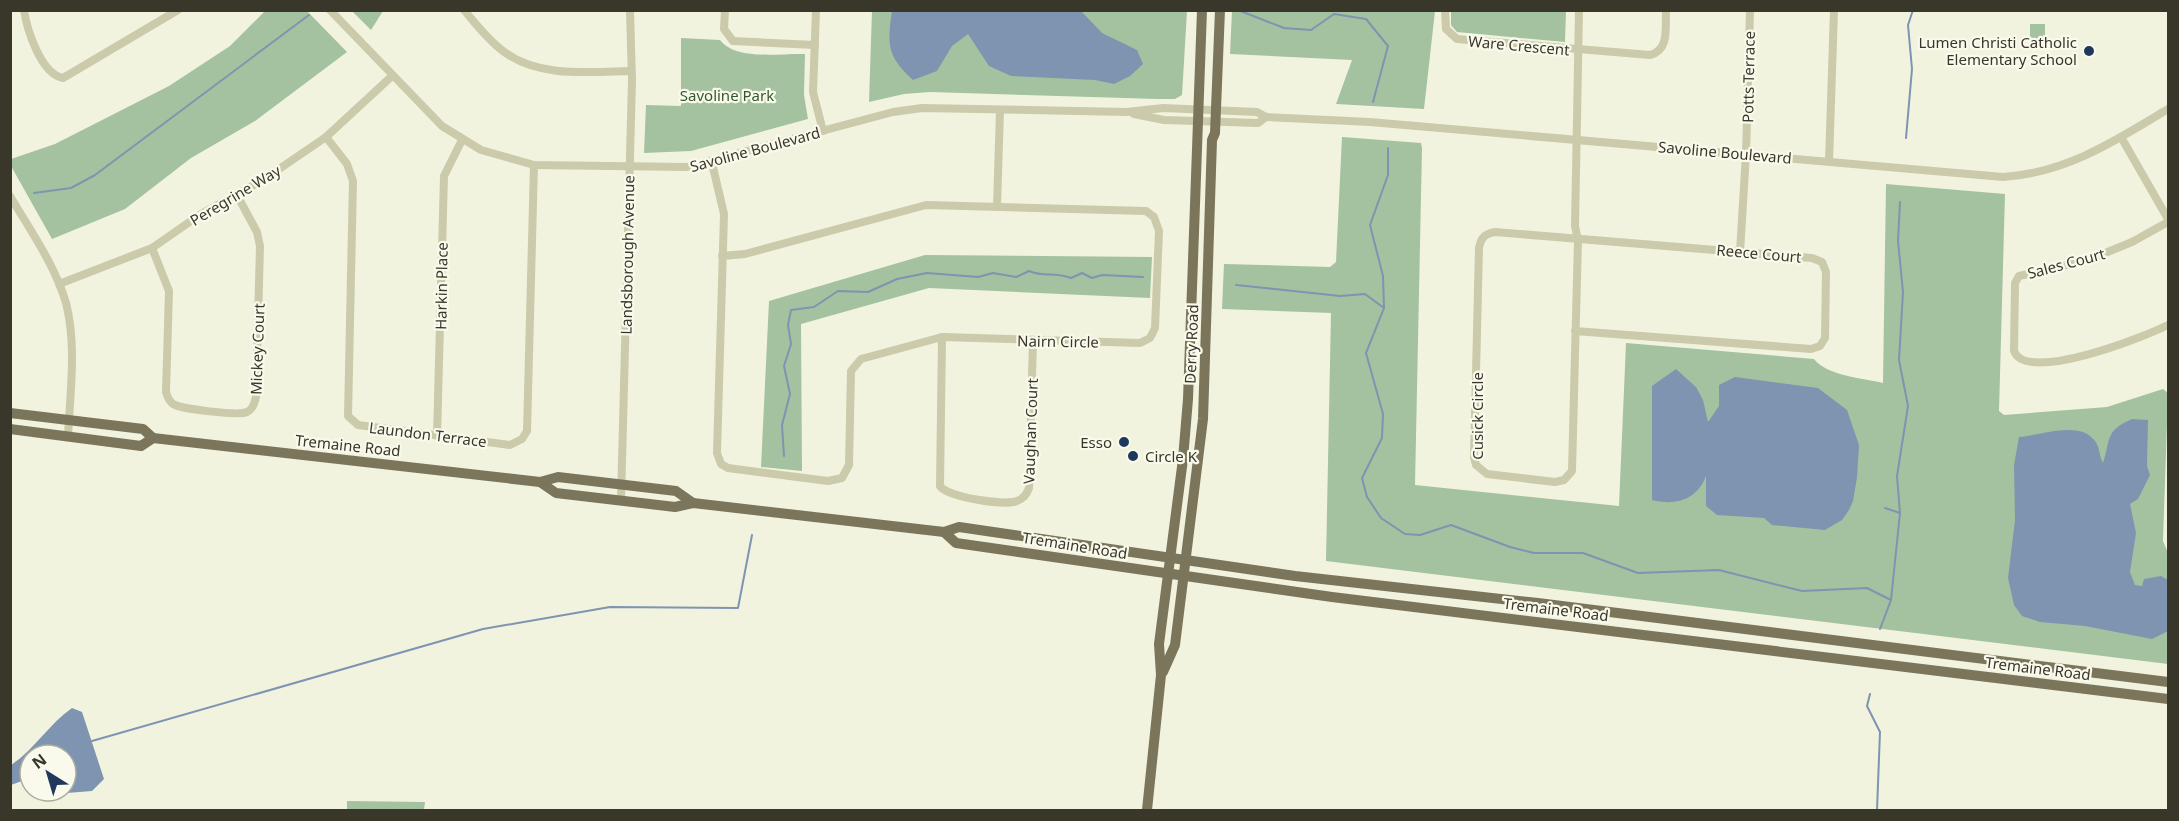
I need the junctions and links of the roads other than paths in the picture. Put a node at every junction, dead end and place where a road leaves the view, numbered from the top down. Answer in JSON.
{"nodes":[{"id":1,"x":24,"y":10,"type":"edge"},
{"id":2,"x":178,"y":10,"type":"edge"},
{"id":3,"x":330,"y":10,"type":"edge"},
{"id":4,"x":464,"y":10,"type":"edge"},
{"id":5,"x":630,"y":10,"type":"edge"},
{"id":6,"x":725,"y":10,"type":"edge"},
{"id":7,"x":816,"y":10,"type":"edge"},
{"id":8,"x":1202,"y":10,"type":"edge"},
{"id":9,"x":1220,"y":10,"type":"edge"},
{"id":10,"x":1445,"y":10,"type":"edge"},
{"id":11,"x":1579,"y":10,"type":"edge"},
{"id":12,"x":1666,"y":10,"type":"edge"},
{"id":13,"x":1749,"y":10,"type":"edge"},
{"id":14,"x":1834,"y":10,"type":"edge"},
{"id":15,"x":815,"y":45,"type":"junction"},
{"id":16,"x":1578,"y":51,"type":"junction"},
{"id":17,"x":631,"y":71,"type":"junction"},
{"id":18,"x":392,"y":76,"type":"junction"},
{"id":19,"x":1198,"y":109,"type":"junction"},
{"id":20,"x":2169,"y":109,"type":"edge"},
{"id":21,"x":1000,"y":110,"type":"junction"},
{"id":22,"x":1216,"y":110,"type":"junction"},
{"id":23,"x":1127,"y":112,"type":"junction"},
{"id":24,"x":1266,"y":117,"type":"junction"},
{"id":25,"x":1198,"y":121,"type":"junction"},
{"id":26,"x":1216,"y":122,"type":"junction"},
{"id":27,"x":823,"y":131,"type":"junction"},
{"id":28,"x":326,"y":137,"type":"junction"},
{"id":29,"x":2121,"y":137,"type":"junction"},
{"id":30,"x":462,"y":140,"type":"junction"},
{"id":31,"x":1577,"y":142,"type":"junction"},
{"id":32,"x":1746,"y":154,"type":"junction"},
{"id":33,"x":1830,"y":162,"type":"junction"},
{"id":34,"x":712,"y":163,"type":"junction"},
{"id":35,"x":534,"y":165,"type":"junction"},
{"id":36,"x":629,"y":168,"type":"junction"},
{"id":37,"x":237,"y":195,"type":"junction"},
{"id":38,"x":10,"y":196,"type":"edge"},
{"id":39,"x":997,"y":207,"type":"junction"},
{"id":40,"x":2169,"y":220,"type":"edge"},
{"id":41,"x":1578,"y":240,"type":"junction"},
{"id":42,"x":152,"y":248,"type":"junction"},
{"id":43,"x":1740,"y":252,"type":"junction"},
{"id":44,"x":722,"y":256,"type":"junction"},
{"id":45,"x":59,"y":284,"type":"junction"},
{"id":46,"x":2169,"y":325,"type":"edge"},
{"id":47,"x":1575,"y":331,"type":"junction"},
{"id":48,"x":942,"y":337,"type":"junction"},
{"id":49,"x":1033,"y":340,"type":"junction"},
{"id":50,"x":10,"y":413,"type":"edge"},
{"id":51,"x":69,"y":420,"type":"junction"},
{"id":52,"x":10,"y":429,"type":"edge"},
{"id":53,"x":437,"y":436,"type":"junction"},
{"id":54,"x":68,"y":437,"type":"junction"},
{"id":55,"x":153,"y":438,"type":"junction"},
{"id":56,"x":540,"y":482,"type":"junction"},
{"id":57,"x":621,"y":486,"type":"junction"},
{"id":58,"x":621,"y":500,"type":"junction"},
{"id":59,"x":693,"y":503,"type":"junction"},
{"id":60,"x":944,"y":532,"type":"junction"},
{"id":61,"x":1171,"y":559,"type":"junction"},
{"id":62,"x":1187,"y":561,"type":"junction"},
{"id":63,"x":1169,"y":574,"type":"junction"},
{"id":64,"x":1185,"y":577,"type":"junction"},
{"id":65,"x":1161,"y":675,"type":"junction"},
{"id":66,"x":2169,"y":682,"type":"edge"},
{"id":67,"x":2169,"y":699,"type":"edge"},
{"id":68,"x":1147,"y":810,"type":"edge"}],
"edges":[{"from":1,"to":2,"type":"street"},
{"from":3,"to":18,"type":"street","name":"Savoline Boulevard"},
{"from":4,"to":17,"type":"street"},
{"from":5,"to":17,"type":"street","name":"Landsborough Avenue"},
{"from":6,"to":15,"type":"street"},
{"from":7,"to":15,"type":"street"},
{"from":8,"to":19,"type":"main road","name":"Derry Road"},
{"from":9,"to":22,"type":"main road","name":"Derry Road"},
{"from":10,"to":16,"type":"street","name":"Ware Crescent"},
{"from":11,"to":16,"type":"street","name":"Cusick Circle"},
{"from":12,"to":16,"type":"street","name":"Ware Crescent"},
{"from":13,"to":32,"type":"street","name":"Potts Terrace"},
{"from":14,"to":33,"type":"street"},
{"from":15,"to":27,"type":"street"},
{"from":16,"to":31,"type":"street","name":"Cusick Circle"},
{"from":17,"to":36,"type":"street","name":"Landsborough Avenue"},
{"from":18,"to":28,"type":"street","name":"Peregrine Way"},
{"from":18,"to":30,"type":"street","name":"Savoline Boulevard"},
{"from":19,"to":22,"type":"street","name":"Savoline Boulevard"},
{"from":19,"to":23,"type":"street","name":"Savoline Boulevard"},
{"from":19,"to":25,"type":"main road","name":"Derry Road"},
{"from":20,"to":29,"type":"street","name":"Savoline Boulevard"},
{"from":21,"to":23,"type":"street","name":"Savoline Boulevard"},
{"from":21,"to":27,"type":"street","name":"Savoline Boulevard"},
{"from":21,"to":39,"type":"street"},
{"from":22,"to":24,"type":"street","name":"Savoline Boulevard"},
{"from":22,"to":26,"type":"main road","name":"Derry Road"},
{"from":23,"to":25,"type":"street","name":"Savoline Boulevard"},
{"from":24,"to":26,"type":"street","name":"Savoline Boulevard"},
{"from":24,"to":31,"type":"street","name":"Savoline Boulevard"},
{"from":25,"to":26,"type":"street","name":"Savoline Boulevard"},
{"from":25,"to":61,"type":"main road","name":"Derry Road"},
{"from":26,"to":62,"type":"main road","name":"Derry Road"},
{"from":27,"to":34,"type":"street","name":"Savoline Boulevard"},
{"from":28,"to":37,"type":"street","name":"Peregrine Way"},
{"from":28,"to":53,"type":"street","name":"Laundon Terrace"},
{"from":29,"to":33,"type":"street","name":"Savoline Boulevard"},
{"from":29,"to":40,"type":"street"},
{"from":30,"to":35,"type":"street","name":"Savoline Boulevard"},
{"from":30,"to":53,"type":"street","name":"Harkin Place"},
{"from":31,"to":32,"type":"street","name":"Savoline Boulevard"},
{"from":31,"to":41,"type":"street","name":"Cusick Circle"},
{"from":32,"to":33,"type":"street","name":"Savoline Boulevard"},
{"from":32,"to":43,"type":"street","name":"Potts Terrace"},
{"from":34,"to":36,"type":"street","name":"Savoline Boulevard"},
{"from":34,"to":44,"type":"street","name":"Nairn Circle"},
{"from":35,"to":36,"type":"street","name":"Savoline Boulevard"},
{"from":35,"to":53,"type":"street","name":"Laundon Terrace"},
{"from":36,"to":57,"type":"street","name":"Landsborough Avenue"},
{"from":37,"to":42,"type":"street","name":"Peregrine Way"},
{"from":37,"to":42,"type":"street","name":"Mickey Court"},
{"from":38,"to":45,"type":"street"},
{"from":39,"to":44,"type":"street","name":"Nairn Circle"},
{"from":39,"to":49,"type":"street","name":"Nairn Circle"},
{"from":40,"to":46,"type":"street","name":"Sales Court"},
{"from":41,"to":43,"type":"street","name":"Reece Court"},
{"from":41,"to":47,"type":"street","name":"Cusick Circle"},
{"from":41,"to":47,"type":"street","name":"Cusick Circle"},
{"from":42,"to":45,"type":"street","name":"Peregrine Way"},
{"from":43,"to":47,"type":"street","name":"Reece Court"},
{"from":44,"to":48,"type":"street","name":"Nairn Circle"},
{"from":45,"to":51,"type":"street"},
{"from":48,"to":49,"type":"street","name":"Nairn Circle"},
{"from":48,"to":49,"type":"street","name":"Vaughan Court"},
{"from":50,"to":51,"type":"main road","name":"Tremaine Road"},
{"from":51,"to":54,"type":"street"},
{"from":51,"to":55,"type":"main road","name":"Tremaine Road"},
{"from":52,"to":54,"type":"main road","name":"Tremaine Road"},
{"from":54,"to":55,"type":"main road","name":"Tremaine Road"},
{"from":55,"to":56,"type":"main road","name":"Tremaine Road"},
{"from":56,"to":57,"type":"main road","name":"Tremaine Road"},
{"from":56,"to":58,"type":"main road","name":"Tremaine Road"},
{"from":57,"to":58,"type":"street","name":"Landsborough Avenue"},
{"from":57,"to":59,"type":"main road","name":"Tremaine Road"},
{"from":58,"to":59,"type":"main road","name":"Tremaine Road"},
{"from":59,"to":60,"type":"main road","name":"Tremaine Road"},
{"from":60,"to":61,"type":"main road","name":"Tremaine Road"},
{"from":60,"to":63,"type":"main road","name":"Tremaine Road"},
{"from":61,"to":62,"type":"main road","name":"Tremaine Road"},
{"from":61,"to":63,"type":"main road","name":"Derry Road"},
{"from":62,"to":64,"type":"main road","name":"Derry Road"},
{"from":62,"to":66,"type":"main road","name":"Tremaine Road"},
{"from":63,"to":64,"type":"main road","name":"Tremaine Road"},
{"from":63,"to":65,"type":"main road","name":"Derry Road"},
{"from":64,"to":65,"type":"main road","name":"Derry Road"},
{"from":64,"to":67,"type":"main road","name":"Tremaine Road"},
{"from":65,"to":68,"type":"main road","name":"Derry Road"}]}
